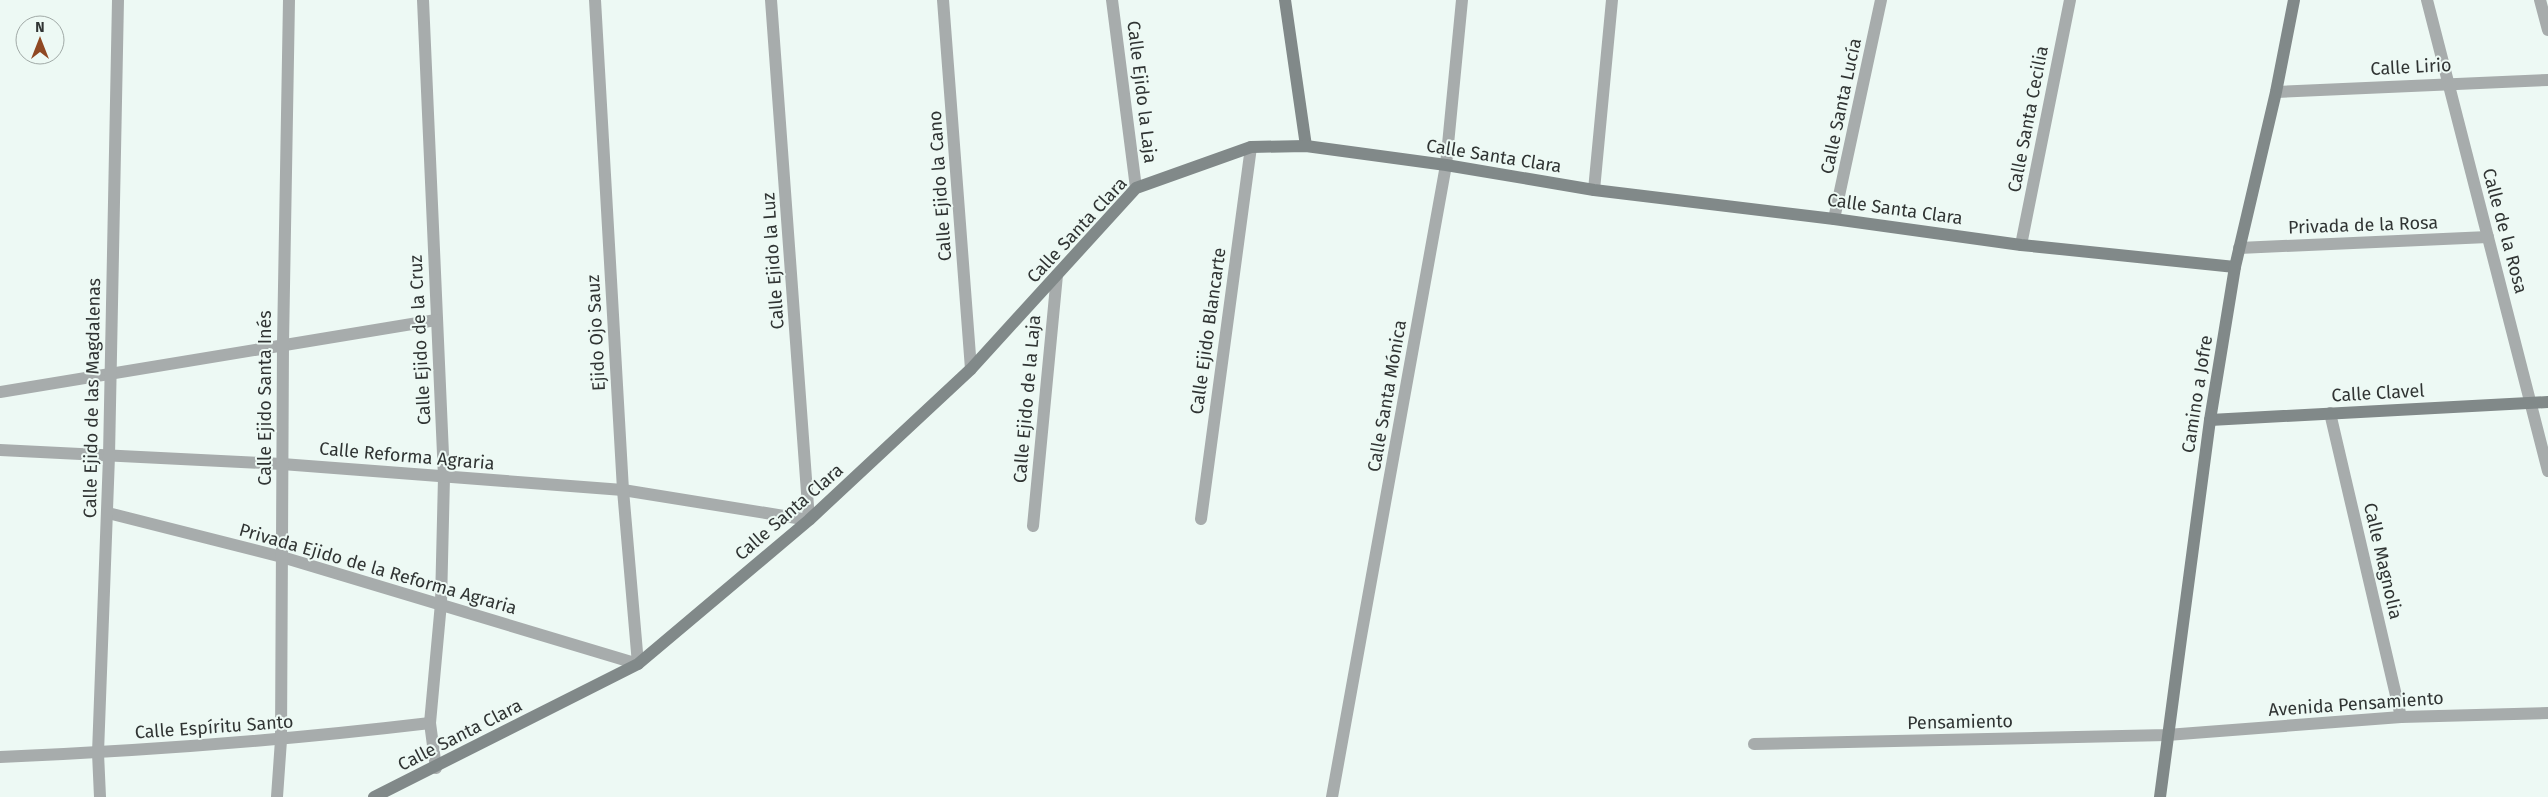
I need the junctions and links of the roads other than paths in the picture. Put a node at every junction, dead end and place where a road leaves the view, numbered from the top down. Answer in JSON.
{"nodes":[{"id":1,"x":118,"y":0,"type":"edge"},
{"id":2,"x":289,"y":0,"type":"edge"},
{"id":3,"x":423,"y":0,"type":"edge"},
{"id":4,"x":595,"y":0,"type":"edge"},
{"id":5,"x":771,"y":0,"type":"edge"},
{"id":6,"x":943,"y":0,"type":"edge"},
{"id":7,"x":1112,"y":0,"type":"edge"},
{"id":8,"x":1285,"y":0,"type":"edge"},
{"id":9,"x":1462,"y":0,"type":"edge"},
{"id":10,"x":1612,"y":0,"type":"edge"},
{"id":11,"x":1881,"y":0,"type":"edge"},
{"id":12,"x":2070,"y":0,"type":"edge"},
{"id":13,"x":2294,"y":0,"type":"edge"},
{"id":14,"x":2427,"y":0,"type":"edge"},
{"id":15,"x":2540,"y":0,"type":"edge"},
{"id":16,"x":2548,"y":30,"type":"edge"},
{"id":17,"x":2548,"y":80,"type":"edge"},
{"id":18,"x":2448,"y":83,"type":"junction"},
{"id":19,"x":2276,"y":92,"type":"junction"},
{"id":20,"x":1306,"y":146,"type":"junction"},
{"id":21,"x":1251,"y":147,"type":"junction"},
{"id":22,"x":1446,"y":165,"type":"junction"},
{"id":23,"x":1136,"y":188,"type":"junction"},
{"id":24,"x":1594,"y":190,"type":"junction"},
{"id":25,"x":1834,"y":218,"type":"junction"},
{"id":26,"x":2488,"y":237,"type":"junction"},
{"id":27,"x":2021,"y":244,"type":"junction"},
{"id":28,"x":2239,"y":248,"type":"junction"},
{"id":29,"x":2234,"y":267,"type":"junction"},
{"id":30,"x":1057,"y":276,"type":"junction"},
{"id":31,"x":436,"y":320,"type":"junction"},
{"id":32,"x":283,"y":344,"type":"junction"},
{"id":33,"x":971,"y":369,"type":"junction"},
{"id":34,"x":109,"y":374,"type":"junction"},
{"id":35,"x":0,"y":392,"type":"edge"},
{"id":36,"x":2548,"y":402,"type":"edge"},
{"id":37,"x":2531,"y":403,"type":"junction"},
{"id":38,"x":2330,"y":413,"type":"junction"},
{"id":39,"x":2210,"y":420,"type":"junction"},
{"id":40,"x":0,"y":450,"type":"edge"},
{"id":41,"x":109,"y":456,"type":"junction"},
{"id":42,"x":282,"y":464,"type":"junction"},
{"id":43,"x":2548,"y":471,"type":"edge"},
{"id":44,"x":444,"y":477,"type":"junction"},
{"id":45,"x":623,"y":490,"type":"junction"},
{"id":46,"x":108,"y":513,"type":"junction"},
{"id":47,"x":1201,"y":519,"type":"dead end"},
{"id":48,"x":809,"y":520,"type":"junction"},
{"id":49,"x":1033,"y":526,"type":"dead end"},
{"id":50,"x":282,"y":557,"type":"junction"},
{"id":51,"x":441,"y":603,"type":"junction"},
{"id":52,"x":638,"y":664,"type":"junction"},
{"id":53,"x":2548,"y":713,"type":"edge"},
{"id":54,"x":2401,"y":717,"type":"junction"},
{"id":55,"x":430,"y":723,"type":"junction"},
{"id":56,"x":2167,"y":735,"type":"junction"},
{"id":57,"x":281,"y":740,"type":"junction"},
{"id":58,"x":1754,"y":744,"type":"dead end"},
{"id":59,"x":98,"y":753,"type":"junction"},
{"id":60,"x":0,"y":757,"type":"edge"},
{"id":61,"x":436,"y":768,"type":"junction"},
{"id":62,"x":100,"y":797,"type":"edge"},
{"id":63,"x":276,"y":797,"type":"edge"},
{"id":64,"x":374,"y":797,"type":"edge"},
{"id":65,"x":1332,"y":797,"type":"edge"},
{"id":66,"x":2160,"y":797,"type":"edge"}],
"edges":[{"from":1,"to":34,"type":"street","name":"Calle Ejido de las Magdalenas"},
{"from":2,"to":32,"type":"street","name":"Calle Ejido Santa Inés"},
{"from":3,"to":31,"type":"street","name":"Calle Ejido de la Cruz"},
{"from":4,"to":45,"type":"street","name":"Ejido Ojo Sauz"},
{"from":5,"to":48,"type":"street","name":"Calle Ejido la Luz"},
{"from":6,"to":33,"type":"street","name":"Calle Ejido la Cano"},
{"from":7,"to":23,"type":"street","name":"Calle Ejido la Laja"},
{"from":8,"to":20,"type":"street"},
{"from":9,"to":22,"type":"street","name":"Calle Santa Mónica"},
{"from":10,"to":24,"type":"street"},
{"from":11,"to":25,"type":"street","name":"Calle Santa Lucía"},
{"from":12,"to":27,"type":"street","name":"Calle Santa Cecilia"},
{"from":13,"to":19,"type":"street","name":"Camino a Jofre"},
{"from":14,"to":18,"type":"street","name":"Calle de la Rosa"},
{"from":15,"to":16,"type":"street"},
{"from":17,"to":18,"type":"street","name":"Calle Lirio"},
{"from":18,"to":19,"type":"street","name":"Calle Lirio"},
{"from":18,"to":26,"type":"street","name":"Calle de la Rosa"},
{"from":19,"to":28,"type":"street","name":"Camino a Jofre"},
{"from":20,"to":21,"type":"street","name":"Calle Santa Clara"},
{"from":20,"to":22,"type":"street","name":"Calle Santa Clara"},
{"from":21,"to":23,"type":"street","name":"Calle Santa Clara"},
{"from":21,"to":47,"type":"street","name":"Calle Ejido Blancarte"},
{"from":22,"to":24,"type":"street","name":"Calle Santa Clara"},
{"from":22,"to":65,"type":"street","name":"Calle Santa Mónica"},
{"from":23,"to":30,"type":"street","name":"Calle Santa Clara"},
{"from":24,"to":25,"type":"street","name":"Calle Santa Clara"},
{"from":25,"to":27,"type":"street","name":"Calle Santa Clara"},
{"from":26,"to":28,"type":"street","name":"Privada de la Rosa"},
{"from":26,"to":37,"type":"street","name":"Calle de la Rosa"},
{"from":27,"to":29,"type":"street","name":"Calle Santa Clara"},
{"from":28,"to":29,"type":"street","name":"Camino a Jofre"},
{"from":29,"to":39,"type":"street","name":"Camino a Jofre"},
{"from":30,"to":33,"type":"street","name":"Calle Santa Clara"},
{"from":30,"to":49,"type":"street","name":"Calle Ejido de la Laja"},
{"from":31,"to":32,"type":"street"},
{"from":31,"to":44,"type":"street","name":"Calle Ejido de la Cruz"},
{"from":32,"to":34,"type":"street"},
{"from":32,"to":42,"type":"street","name":"Calle Ejido Santa Inés"},
{"from":33,"to":48,"type":"street","name":"Calle Santa Clara"},
{"from":34,"to":35,"type":"street"},
{"from":34,"to":41,"type":"street","name":"Calle Ejido de las Magdalenas"},
{"from":36,"to":37,"type":"street","name":"Calle Clavel"},
{"from":37,"to":38,"type":"street","name":"Calle Clavel"},
{"from":37,"to":43,"type":"street","name":"Calle de la Rosa"},
{"from":38,"to":39,"type":"street","name":"Calle Clavel"},
{"from":38,"to":54,"type":"street","name":"Calle Magnolia"},
{"from":39,"to":56,"type":"street","name":"Camino a Jofre"},
{"from":40,"to":41,"type":"street","name":"Calle Reforma Agraria"},
{"from":41,"to":42,"type":"street","name":"Calle Reforma Agraria"},
{"from":41,"to":46,"type":"street","name":"Calle Ejido de las Magdalenas"},
{"from":42,"to":44,"type":"street","name":"Calle Reforma Agraria"},
{"from":42,"to":50,"type":"street","name":"Calle Ejido Santa Inés"},
{"from":44,"to":45,"type":"street","name":"Calle Reforma Agraria"},
{"from":44,"to":51,"type":"street","name":"Calle Ejido de la Cruz"},
{"from":45,"to":48,"type":"street","name":"Calle Reforma Agraria"},
{"from":45,"to":52,"type":"street","name":"Ejido Ojo Sauz"},
{"from":46,"to":50,"type":"street","name":"Privada Ejido de la Reforma Agraria"},
{"from":46,"to":59,"type":"street","name":"Calle Ejido de las Magdalenas"},
{"from":48,"to":52,"type":"street","name":"Calle Santa Clara"},
{"from":50,"to":51,"type":"street","name":"Privada Ejido de la Reforma Agraria"},
{"from":50,"to":57,"type":"street","name":"Calle Ejido Santa Inés"},
{"from":51,"to":52,"type":"street","name":"Privada Ejido de la Reforma Agraria"},
{"from":51,"to":55,"type":"street","name":"Calle Ejido de la Cruz"},
{"from":52,"to":61,"type":"street","name":"Calle Santa Clara"},
{"from":53,"to":54,"type":"street","name":"Avenida Pensamiento"},
{"from":54,"to":56,"type":"street","name":"Avenida Pensamiento"},
{"from":55,"to":57,"type":"street","name":"Calle Espíritu Santo"},
{"from":55,"to":61,"type":"street","name":"Calle Ejido de la Cruz"},
{"from":56,"to":58,"type":"street","name":"Pensamiento"},
{"from":56,"to":66,"type":"street","name":"Camino a Jofre"},
{"from":57,"to":59,"type":"street","name":"Calle Espíritu Santo"},
{"from":57,"to":63,"type":"street","name":"Calle Ejido Santa Inés"},
{"from":59,"to":60,"type":"street","name":"Calle Espíritu Santo"},
{"from":59,"to":62,"type":"street","name":"Calle Ejido de las Magdalenas"},
{"from":61,"to":64,"type":"street","name":"Calle Santa Clara"}]}
